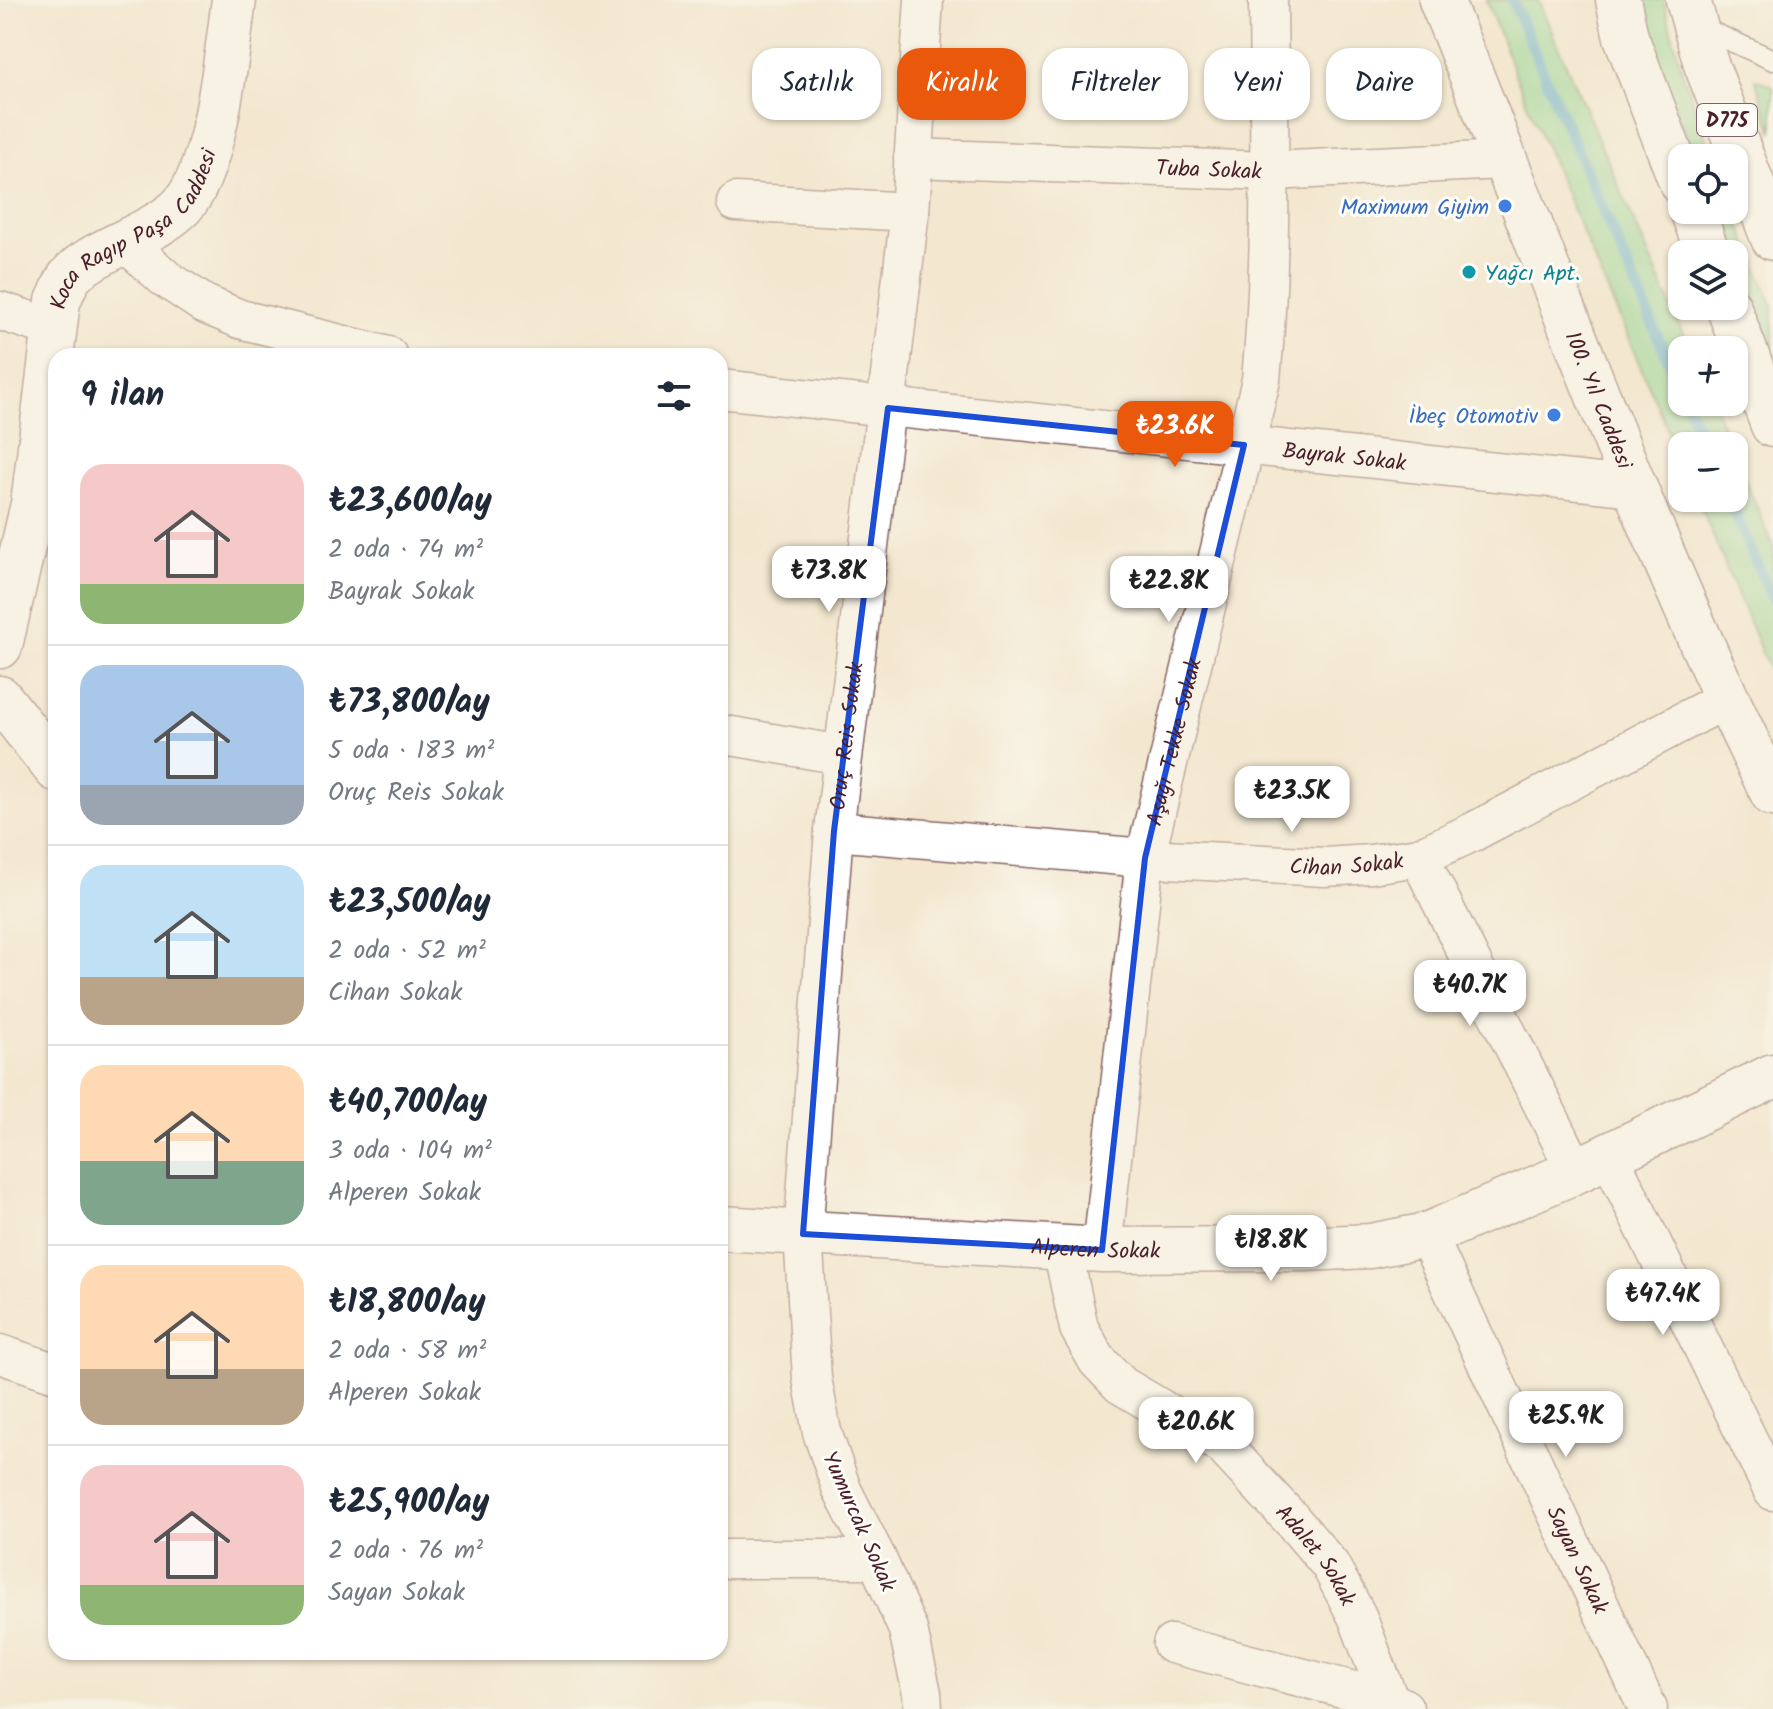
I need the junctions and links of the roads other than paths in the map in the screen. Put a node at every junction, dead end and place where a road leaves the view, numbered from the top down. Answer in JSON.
{"nodes":[{"id":1,"x":234,"y":0,"type":"edge"},
{"id":2,"x":924,"y":0,"type":"edge"},
{"id":3,"x":1268,"y":0,"type":"edge"},
{"id":4,"x":1441,"y":0,"type":"edge"},
{"id":5,"x":1618,"y":0,"type":"edge"},
{"id":6,"x":1691,"y":12,"type":"edge"},
{"id":7,"x":1773,"y":60,"type":"edge"},
{"id":8,"x":1668,"y":147,"type":"edge"},
{"id":9,"x":913,"y":158,"type":"junction"},
{"id":10,"x":1504,"y":160,"type":"junction"},
{"id":11,"x":1270,"y":171,"type":"junction"},
{"id":12,"x":736,"y":202,"type":"dead end"},
{"id":13,"x":910,"y":212,"type":"junction"},
{"id":14,"x":1773,"y":238,"type":"edge"},
{"id":15,"x":126,"y":243,"type":"junction"},
{"id":16,"x":0,"y":311,"type":"edge"},
{"id":17,"x":1733,"y":320,"type":"edge"},
{"id":18,"x":53,"y":328,"type":"junction"},
{"id":19,"x":52,"y":348,"type":"edge"},
{"id":20,"x":356,"y":348,"type":"edge"},
{"id":21,"x":728,"y":390,"type":"edge"},
{"id":22,"x":888,"y":408,"type":"junction"},
{"id":23,"x":48,"y":425,"type":"edge"},
{"id":24,"x":1773,"y":425,"type":"edge"},
{"id":25,"x":1244,"y":445,"type":"junction"},
{"id":26,"x":1636,"y":487,"type":"junction"},
{"id":27,"x":44,"y":503,"type":"edge"},
{"id":28,"x":0,"y":646,"type":"edge"},
{"id":29,"x":0,"y":698,"type":"edge"},
{"id":30,"x":1726,"y":699,"type":"junction"},
{"id":31,"x":728,"y":735,"type":"edge"},
{"id":32,"x":842,"y":755,"type":"junction"},
{"id":33,"x":48,"y":759,"type":"edge"},
{"id":34,"x":1773,"y":794,"type":"edge"},
{"id":35,"x":834,"y":831,"type":"junction"},
{"id":36,"x":1419,"y":857,"type":"junction"},
{"id":37,"x":1145,"y":858,"type":"junction"},
{"id":38,"x":1773,"y":1076,"type":"edge"},
{"id":39,"x":1592,"y":1163,"type":"junction"},
{"id":40,"x":728,"y":1229,"type":"edge"},
{"id":41,"x":803,"y":1234,"type":"junction"},
{"id":42,"x":1427,"y":1235,"type":"junction"},
{"id":43,"x":1082,"y":1249,"type":"junction"},
{"id":44,"x":0,"y":1354,"type":"edge"},
{"id":45,"x":48,"y":1370,"type":"edge"},
{"id":46,"x":1773,"y":1491,"type":"edge"},
{"id":47,"x":728,"y":1559,"type":"edge"},
{"id":48,"x":877,"y":1559,"type":"junction"},
{"id":49,"x":1172,"y":1644,"type":"dead end"},
{"id":50,"x":1392,"y":1706,"type":"edge"},
{"id":51,"x":923,"y":1709,"type":"edge"},
{"id":52,"x":1648,"y":1709,"type":"edge"}],
"edges":[{"from":1,"to":15,"type":"street","name":"Koca Ragıp Paşa Caddesi"},
{"from":2,"to":9,"type":"street","name":"Oruç Reis Sokak"},
{"from":3,"to":11,"type":"street","name":"Aşağı Tekke Sokak"},
{"from":4,"to":10,"type":"street","name":"100. Yıl Caddesi"},
{"from":5,"to":8,"type":"street","number":"D775"},
{"from":6,"to":7,"type":"lane"},
{"from":6,"to":14,"type":"street","number":"D775"},
{"from":9,"to":11,"type":"street","name":"Tuba Sokak"},
{"from":9,"to":13,"type":"street","name":"Oruç Reis Sokak"},
{"from":10,"to":11,"type":"street","name":"Tuba Sokak"},
{"from":10,"to":26,"type":"street","name":"100. Yıl Caddesi"},
{"from":11,"to":25,"type":"street","name":"Aşağı Tekke Sokak"},
{"from":12,"to":13,"type":"street"},
{"from":13,"to":22,"type":"street","name":"Oruç Reis Sokak"},
{"from":15,"to":18,"type":"street","name":"Koca Ragıp Paşa Caddesi"},
{"from":15,"to":20,"type":"street"},
{"from":16,"to":18,"type":"street"},
{"from":17,"to":24,"type":"street"},
{"from":18,"to":19,"type":"street","name":"Koca Ragıp Paşa Caddesi"},
{"from":21,"to":22,"type":"street","name":"Bayrak Sokak"},
{"from":22,"to":25,"type":"street","name":"Bayrak Sokak"},
{"from":22,"to":32,"type":"street","name":"Oruç Reis Sokak"},
{"from":23,"to":27,"type":"street","name":"Koca Ragıp Paşa Caddesi"},
{"from":25,"to":26,"type":"street","name":"Bayrak Sokak"},
{"from":25,"to":37,"type":"street","name":"Aşağı Tekke Sokak"},
{"from":26,"to":30,"type":"street","name":"100. Yıl Caddesi"},
{"from":27,"to":28,"type":"street","name":"Koca Ragıp Paşa Caddesi"},
{"from":29,"to":33,"type":"street"},
{"from":30,"to":34,"type":"street","name":"100. Yıl Caddesi"},
{"from":30,"to":36,"type":"street","name":"Cihan Sokak"},
{"from":31,"to":32,"type":"street"},
{"from":32,"to":35,"type":"street","name":"Oruç Reis Sokak"},
{"from":35,"to":37,"type":"street","name":"Cihan Sokak"},
{"from":35,"to":41,"type":"street","name":"Oruç Reis Sokak"},
{"from":36,"to":37,"type":"street","name":"Cihan Sokak"},
{"from":36,"to":39,"type":"street"},
{"from":37,"to":43,"type":"street","name":"Aşağı Tekke Sokak"},
{"from":38,"to":39,"type":"street","name":"Alperen Sokak"},
{"from":39,"to":42,"type":"street","name":"Alperen Sokak"},
{"from":39,"to":46,"type":"street"},
{"from":40,"to":41,"type":"street","name":"Alperen Sokak"},
{"from":41,"to":43,"type":"street","name":"Alperen Sokak"},
{"from":41,"to":48,"type":"street","name":"Yumurcak Sokak"},
{"from":42,"to":43,"type":"street","name":"Alperen Sokak"},
{"from":42,"to":52,"type":"street","name":"Sayan Sokak"},
{"from":43,"to":50,"type":"street","name":"Adalet Sokak"},
{"from":44,"to":45,"type":"street"},
{"from":47,"to":48,"type":"street"},
{"from":48,"to":51,"type":"street","name":"Yumurcak Sokak"},
{"from":49,"to":50,"type":"street"}]}
